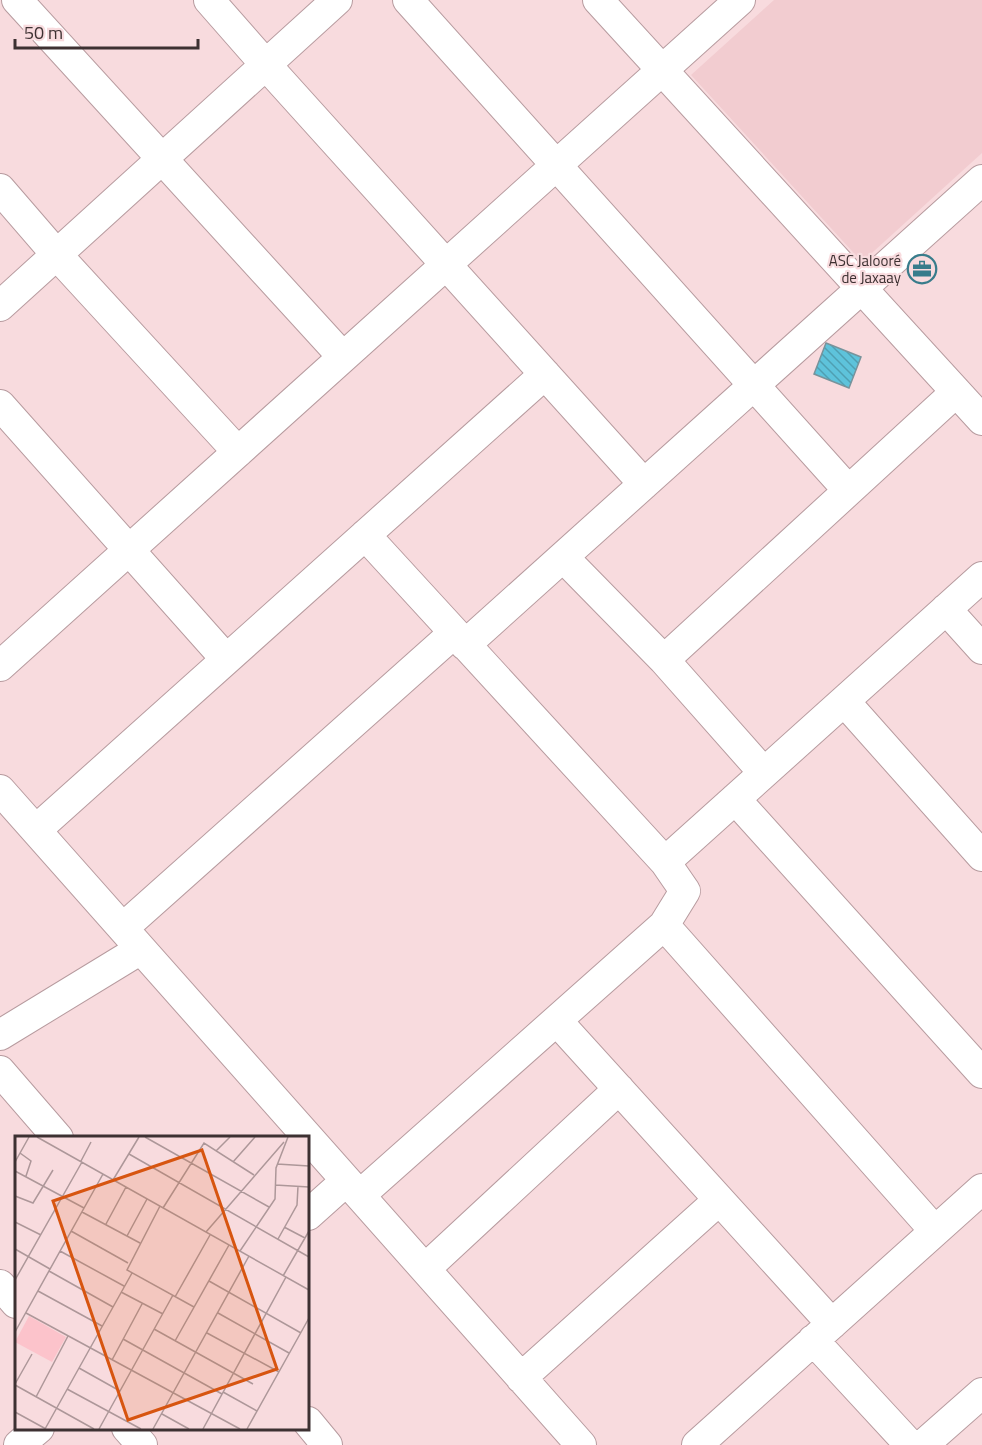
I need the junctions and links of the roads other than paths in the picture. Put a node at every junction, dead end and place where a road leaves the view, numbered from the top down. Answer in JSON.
{"nodes":[{"id":1,"x":17,"y":0,"type":"edge"},
{"id":2,"x":209,"y":0,"type":"edge"},
{"id":3,"x":337,"y":0,"type":"edge"},
{"id":4,"x":408,"y":0,"type":"edge"},
{"id":5,"x":598,"y":0,"type":"edge"},
{"id":6,"x":740,"y":0,"type":"edge"},
{"id":7,"x":266,"y":65,"type":"junction"},
{"id":8,"x":662,"y":70,"type":"junction"},
{"id":9,"x":162,"y":159,"type":"junction"},
{"id":10,"x":556,"y":166,"type":"junction"},
{"id":11,"x":0,"y":189,"type":"edge"},
{"id":12,"x":978,"y":191,"type":"edge"},
{"id":13,"x":57,"y":255,"type":"junction"},
{"id":14,"x":446,"y":264,"type":"junction"},
{"id":15,"x":862,"y":288,"type":"junction"},
{"id":16,"x":0,"y":306,"type":"edge"},
{"id":17,"x":343,"y":357,"type":"junction"},
{"id":18,"x":545,"y":374,"type":"junction"},
{"id":19,"x":753,"y":386,"type":"junction"},
{"id":20,"x":956,"y":392,"type":"junction"},
{"id":21,"x":0,"y":405,"type":"edge"},
{"id":22,"x":982,"y":420,"type":"edge"},
{"id":23,"x":238,"y":452,"type":"junction"},
{"id":24,"x":644,"y":484,"type":"junction"},
{"id":25,"x":848,"y":490,"type":"junction"},
{"id":26,"x":365,"y":535,"type":"junction"},
{"id":27,"x":129,"y":550,"type":"junction"},
{"id":28,"x":563,"y":557,"type":"junction"},
{"id":29,"x":982,"y":577,"type":"edge"},
{"id":30,"x":946,"y":609,"type":"junction"},
{"id":31,"x":460,"y":639,"type":"junction"},
{"id":32,"x":982,"y":649,"type":"edge"},
{"id":33,"x":226,"y":659,"type":"junction"},
{"id":34,"x":664,"y":660,"type":"junction"},
{"id":35,"x":0,"y":666,"type":"edge"},
{"id":36,"x":844,"y":702,"type":"junction"},
{"id":37,"x":764,"y":773,"type":"junction"},
{"id":38,"x":0,"y":790,"type":"edge"},
{"id":39,"x":735,"y":799,"type":"junction"},
{"id":40,"x":36,"y":830,"type":"junction"},
{"id":41,"x":982,"y":856,"type":"edge"},
{"id":42,"x":665,"y":862,"type":"junction"},
{"id":43,"x":664,"y":925,"type":"junction"},
{"id":44,"x":132,"y":939,"type":"junction"},
{"id":45,"x":557,"y":1021,"type":"junction"},
{"id":46,"x":0,"y":1035,"type":"edge"},
{"id":47,"x":0,"y":1071,"type":"edge"},
{"id":48,"x":982,"y":1073,"type":"edge"},
{"id":49,"x":619,"y":1089,"type":"junction"},
{"id":50,"x":57,"y":1136,"type":"edge"},
{"id":51,"x":307,"y":1136,"type":"edge"},
{"id":52,"x":309,"y":1138,"type":"edge"},
{"id":53,"x":353,"y":1188,"type":"junction"},
{"id":54,"x":982,"y":1189,"type":"edge"},
{"id":55,"x":718,"y":1200,"type":"junction"},
{"id":56,"x":309,"y":1214,"type":"edge"},
{"id":57,"x":935,"y":1231,"type":"junction"},
{"id":58,"x":425,"y":1269,"type":"junction"},
{"id":59,"x":0,"y":1285,"type":"edge"},
{"id":60,"x":15,"y":1302,"type":"edge"},
{"id":61,"x":822,"y":1332,"type":"junction"},
{"id":62,"x":521,"y":1378,"type":"junction"},
{"id":63,"x":982,"y":1393,"type":"edge"},
{"id":64,"x":309,"y":1423,"type":"edge"},
{"id":65,"x":37,"y":1430,"type":"edge"},
{"id":66,"x":129,"y":1430,"type":"edge"},
{"id":67,"x":19,"y":1445,"type":"edge"},
{"id":68,"x":142,"y":1445,"type":"edge"},
{"id":69,"x":327,"y":1445,"type":"edge"},
{"id":70,"x":581,"y":1445,"type":"edge"},
{"id":71,"x":697,"y":1445,"type":"edge"},
{"id":72,"x":910,"y":1445,"type":"edge"},
{"id":73,"x":923,"y":1445,"type":"edge"}],
"edges":[{"from":1,"to":9,"type":"street"},
{"from":2,"to":7,"type":"street"},
{"from":3,"to":7,"type":"street"},
{"from":4,"to":10,"type":"street"},
{"from":5,"to":8,"type":"street"},
{"from":6,"to":8,"type":"street"},
{"from":7,"to":9,"type":"street"},
{"from":7,"to":14,"type":"street"},
{"from":8,"to":10,"type":"street"},
{"from":8,"to":15,"type":"street"},
{"from":9,"to":13,"type":"street"},
{"from":9,"to":17,"type":"street"},
{"from":10,"to":14,"type":"street"},
{"from":10,"to":19,"type":"street"},
{"from":11,"to":13,"type":"street"},
{"from":12,"to":15,"type":"street"},
{"from":13,"to":16,"type":"street"},
{"from":13,"to":23,"type":"street"},
{"from":14,"to":17,"type":"street"},
{"from":14,"to":18,"type":"street"},
{"from":15,"to":19,"type":"street"},
{"from":15,"to":20,"type":"street"},
{"from":17,"to":23,"type":"street"},
{"from":18,"to":24,"type":"street"},
{"from":18,"to":26,"type":"street"},
{"from":19,"to":24,"type":"street"},
{"from":19,"to":25,"type":"street"},
{"from":20,"to":22,"type":"street"},
{"from":20,"to":25,"type":"street"},
{"from":21,"to":27,"type":"street"},
{"from":23,"to":27,"type":"street"},
{"from":24,"to":28,"type":"street"},
{"from":25,"to":34,"type":"street"},
{"from":26,"to":31,"type":"street"},
{"from":26,"to":33,"type":"street"},
{"from":27,"to":33,"type":"street"},
{"from":27,"to":35,"type":"street"},
{"from":28,"to":31,"type":"street"},
{"from":28,"to":34,"type":"street"},
{"from":29,"to":30,"type":"street"},
{"from":30,"to":32,"type":"street"},
{"from":30,"to":36,"type":"street"},
{"from":31,"to":42,"type":"street"},
{"from":31,"to":44,"type":"street"},
{"from":33,"to":40,"type":"street"},
{"from":34,"to":37,"type":"street"},
{"from":36,"to":37,"type":"street"},
{"from":36,"to":41,"type":"street"},
{"from":37,"to":39,"type":"street"},
{"from":38,"to":40,"type":"street"},
{"from":39,"to":42,"type":"street"},
{"from":39,"to":48,"type":"street"},
{"from":40,"to":44,"type":"street"},
{"from":42,"to":43,"type":"street"},
{"from":43,"to":45,"type":"street"},
{"from":43,"to":57,"type":"street"},
{"from":44,"to":46,"type":"street"},
{"from":44,"to":51,"type":"street"},
{"from":45,"to":49,"type":"street"},
{"from":45,"to":53,"type":"street"},
{"from":47,"to":50,"type":"street"},
{"from":49,"to":55,"type":"street"},
{"from":49,"to":58,"type":"street"},
{"from":52,"to":53,"type":"street"},
{"from":53,"to":56,"type":"street"},
{"from":53,"to":58,"type":"street"},
{"from":54,"to":57,"type":"street"},
{"from":55,"to":61,"type":"street"},
{"from":55,"to":62,"type":"street"},
{"from":57,"to":61,"type":"street"},
{"from":58,"to":62,"type":"street"},
{"from":59,"to":60,"type":"street"},
{"from":61,"to":71,"type":"street"},
{"from":61,"to":72,"type":"street"},
{"from":62,"to":70,"type":"street"},
{"from":63,"to":73,"type":"street"},
{"from":64,"to":69,"type":"street"},
{"from":65,"to":67,"type":"street"},
{"from":66,"to":68,"type":"street"}]}
